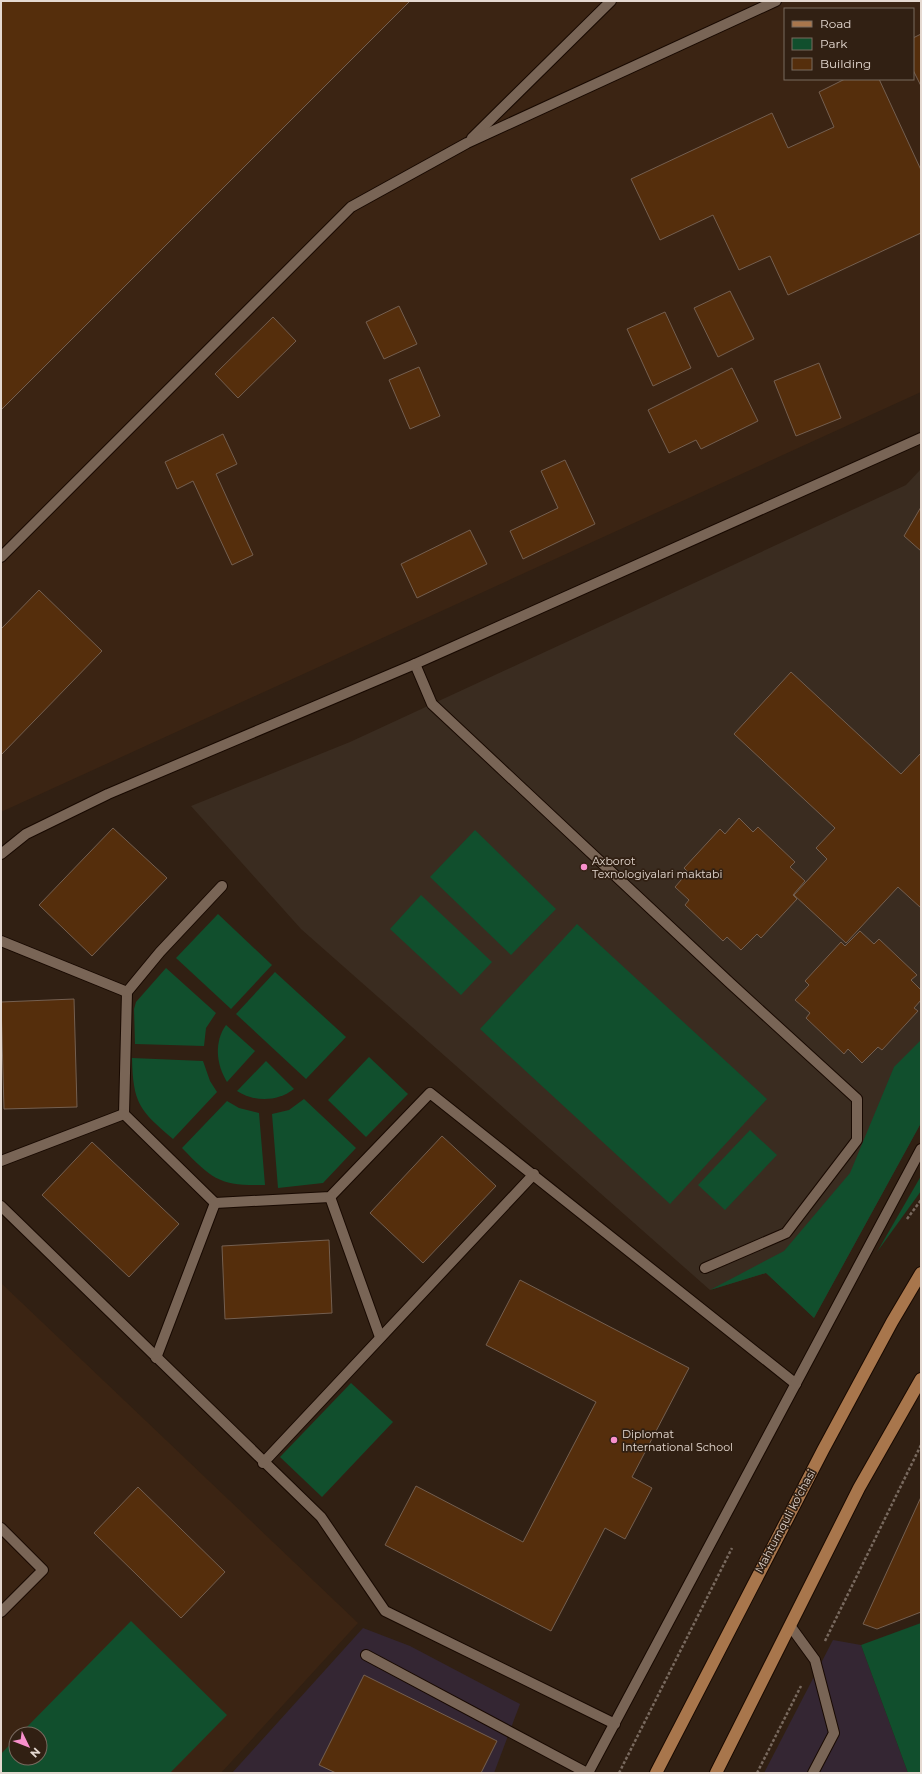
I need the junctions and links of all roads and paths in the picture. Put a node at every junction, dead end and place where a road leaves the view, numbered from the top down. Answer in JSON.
{"nodes":[{"id":1,"x":611,"y":1,"type":"edge"},
{"id":2,"x":776,"y":1,"type":"edge"},
{"id":3,"x":467,"y":143,"type":"junction"},
{"id":4,"x":921,"y":438,"type":"edge"},
{"id":5,"x":1,"y":556,"type":"edge"},
{"id":6,"x":415,"y":664,"type":"junction"},
{"id":7,"x":1,"y":854,"type":"edge"},
{"id":8,"x":222,"y":886,"type":"dead end"},
{"id":9,"x":1,"y":941,"type":"edge"},
{"id":10,"x":127,"y":992,"type":"junction"},
{"id":11,"x":124,"y":1114,"type":"junction"},
{"id":12,"x":921,"y":1149,"type":"edge"},
{"id":13,"x":1,"y":1161,"type":"edge"},
{"id":14,"x":534,"y":1174,"type":"junction"},
{"id":15,"x":330,"y":1197,"type":"junction"},
{"id":16,"x":215,"y":1203,"type":"junction"},
{"id":17,"x":1,"y":1206,"type":"edge"},
{"id":18,"x":705,"y":1268,"type":"dead end"},
{"id":19,"x":921,"y":1273,"type":"edge"},
{"id":20,"x":380,"y":1337,"type":"junction"},
{"id":21,"x":156,"y":1358,"type":"junction"},
{"id":22,"x":921,"y":1379,"type":"edge"},
{"id":23,"x":796,"y":1384,"type":"junction"},
{"id":24,"x":921,"y":1445,"type":"edge"},
{"id":25,"x":264,"y":1462,"type":"junction"},
{"id":26,"x":1,"y":1528,"type":"edge"},
{"id":27,"x":1,"y":1612,"type":"edge"},
{"id":28,"x":791,"y":1627,"type":"junction"},
{"id":29,"x":366,"y":1655,"type":"dead end"},
{"id":30,"x":815,"y":1660,"type":"junction"},
{"id":31,"x":615,"y":1724,"type":"junction"},
{"id":32,"x":588,"y":1773,"type":"edge"},
{"id":33,"x":656,"y":1773,"type":"edge"},
{"id":34,"x":716,"y":1773,"type":"edge"},
{"id":35,"x":757,"y":1773,"type":"edge"},
{"id":36,"x":812,"y":1773,"type":"edge"}],
"edges":[{"from":1,"to":3,"type":"lane"},
{"from":2,"to":3,"type":"lane"},
{"from":3,"to":5,"type":"lane"},
{"from":4,"to":6,"type":"lane"},
{"from":6,"to":7,"type":"lane"},
{"from":6,"to":18,"type":"lane"},
{"from":8,"to":10,"type":"lane"},
{"from":9,"to":10,"type":"lane"},
{"from":10,"to":11,"type":"lane"},
{"from":11,"to":13,"type":"lane"},
{"from":11,"to":16,"type":"lane"},
{"from":12,"to":23,"type":"lane"},
{"from":14,"to":15,"type":"lane"},
{"from":14,"to":20,"type":"lane"},
{"from":14,"to":23,"type":"lane"},
{"from":15,"to":16,"type":"lane"},
{"from":15,"to":20,"type":"lane"},
{"from":16,"to":21,"type":"lane"},
{"from":17,"to":21,"type":"lane"},
{"from":19,"to":33,"type":"main road","name":"Mahtumquli ko'chasi"},
{"from":20,"to":25,"type":"lane"},
{"from":21,"to":25,"type":"lane"},
{"from":22,"to":28,"type":"main road"},
{"from":23,"to":31,"type":"lane"},
{"from":24,"to":30,"type":"path"},
{"from":25,"to":31,"type":"lane"},
{"from":26,"to":27,"type":"lane"},
{"from":28,"to":30,"type":"lane"},
{"from":28,"to":34,"type":"main road"},
{"from":29,"to":32,"type":"lane"},
{"from":30,"to":35,"type":"path"},
{"from":30,"to":36,"type":"lane"},
{"from":31,"to":32,"type":"lane"}]}
